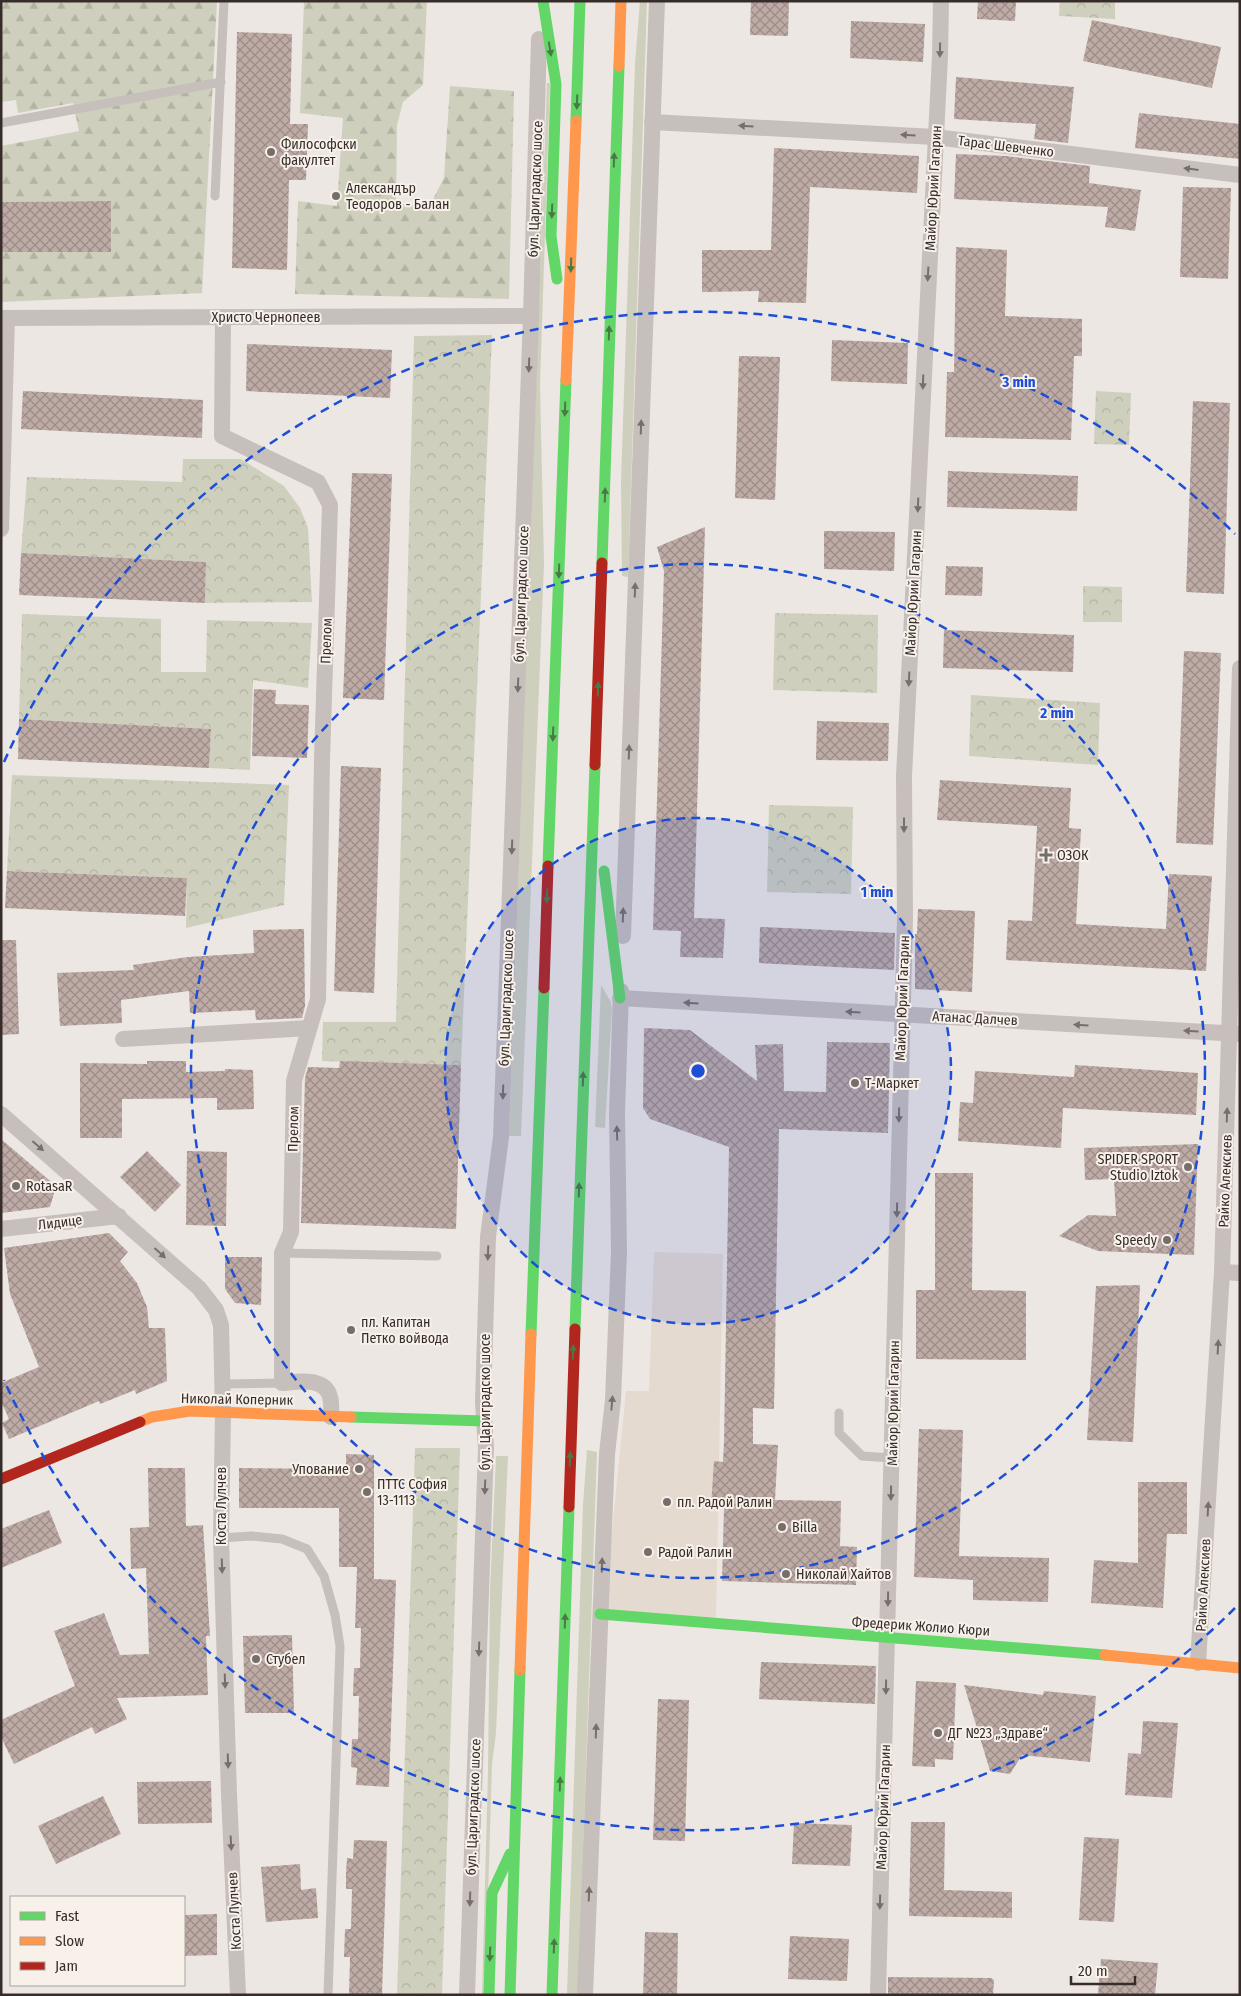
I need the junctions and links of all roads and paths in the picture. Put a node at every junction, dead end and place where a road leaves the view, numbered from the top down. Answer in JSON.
{"nodes":[{"id":1,"x":224,"y":1,"type":"edge"},
{"id":2,"x":542,"y":1,"type":"edge"},
{"id":3,"x":580,"y":1,"type":"edge"},
{"id":4,"x":621,"y":1,"type":"edge"},
{"id":5,"x":656,"y":1,"type":"edge"},
{"id":6,"x":941,"y":1,"type":"edge"},
{"id":7,"x":221,"y":82,"type":"junction"},
{"id":8,"x":652,"y":122,"type":"junction"},
{"id":9,"x":1,"y":123,"type":"edge"},
{"id":10,"x":936,"y":137,"type":"junction"},
{"id":11,"x":1240,"y":175,"type":"edge"},
{"id":12,"x":215,"y":196,"type":"dead end"},
{"id":13,"x":531,"y":316,"type":"junction"},
{"id":14,"x":224,"y":317,"type":"junction"},
{"id":15,"x":4,"y":318,"type":"edge"},
{"id":16,"x":567,"y":360,"type":"junction"},
{"id":17,"x":1,"y":529,"type":"edge"},
{"id":18,"x":1240,"y":668,"type":"edge"},
{"id":19,"x":594,"y":790,"type":"junction"},
{"id":20,"x":620,"y":998,"type":"junction"},
{"id":21,"x":902,"y":1014,"type":"junction"},
{"id":22,"x":310,"y":1028,"type":"junction"},
{"id":23,"x":1235,"y":1033,"type":"edge"},
{"id":24,"x":124,"y":1039,"type":"dead end"},
{"id":25,"x":1,"y":1114,"type":"edge"},
{"id":26,"x":119,"y":1216,"type":"junction"},
{"id":27,"x":1,"y":1229,"type":"edge"},
{"id":28,"x":282,"y":1253,"type":"junction"},
{"id":29,"x":437,"y":1256,"type":"dead end"},
{"id":30,"x":1222,"y":1272,"type":"junction"},
{"id":31,"x":1240,"y":1273,"type":"edge"},
{"id":32,"x":282,"y":1383,"type":"junction"},
{"id":33,"x":222,"y":1384,"type":"junction"},
{"id":34,"x":223,"y":1412,"type":"junction"},
{"id":35,"x":839,"y":1413,"type":"dead end"},
{"id":36,"x":330,"y":1416,"type":"junction"},
{"id":37,"x":485,"y":1420,"type":"junction"},
{"id":38,"x":892,"y":1458,"type":"junction"},
{"id":39,"x":1,"y":1479,"type":"edge"},
{"id":40,"x":221,"y":1538,"type":"junction"},
{"id":41,"x":600,"y":1614,"type":"junction"},
{"id":42,"x":887,"y":1638,"type":"junction"},
{"id":43,"x":1198,"y":1663,"type":"junction"},
{"id":44,"x":1240,"y":1668,"type":"edge"},
{"id":45,"x":516,"y":1841,"type":"junction"},
{"id":46,"x":238,"y":1995,"type":"edge"},
{"id":47,"x":328,"y":1995,"type":"edge"},
{"id":48,"x":467,"y":1995,"type":"edge"},
{"id":49,"x":489,"y":1995,"type":"edge"},
{"id":50,"x":510,"y":1995,"type":"edge"},
{"id":51,"x":552,"y":1995,"type":"edge"},
{"id":52,"x":585,"y":1995,"type":"edge"},
{"id":53,"x":878,"y":1995,"type":"edge"}],
"edges":[{"from":1,"to":7,"type":"lane"},
{"from":2,"to":13,"type":"street","name":"бул. Цариградско шосе"},
{"from":2,"to":16,"type":"main road","one_way":true},
{"from":3,"to":16,"type":"main road","one_way":true},
{"from":19,"to":4,"type":"main road","one_way":true},
{"from":5,"to":8,"type":"street"},
{"from":6,"to":10,"type":"street","name":"Майор Юрий Гагарин","one_way":true},
{"from":7,"to":9,"type":"lane"},
{"from":7,"to":12,"type":"lane"},
{"from":10,"to":8,"type":"street","name":"Тарас Шевченко","one_way":true},
{"from":20,"to":8,"type":"street","one_way":true},
{"from":11,"to":10,"type":"street","name":"Тарас Шевченко","one_way":true},
{"from":10,"to":21,"type":"street","name":"Майор Юрий Гагарин","one_way":true},
{"from":13,"to":14,"type":"street","name":"Христо Чернопеев"},
{"from":13,"to":37,"type":"street","name":"бул. Цариградско шосе","one_way":true},
{"from":14,"to":15,"type":"street","name":"Христо Чернопеев"},
{"from":14,"to":22,"type":"street","name":"Прелом"},
{"from":15,"to":17,"type":"street"},
{"from":16,"to":45,"type":"main road","one_way":true},
{"from":18,"to":23,"type":"street","name":"Райко Алексиев"},
{"from":19,"to":20,"type":"main road"},
{"from":51,"to":19,"type":"main road","one_way":true},
{"from":21,"to":20,"type":"street","name":"Атанас Далчев","one_way":true},
{"from":41,"to":20,"type":"street","one_way":true},
{"from":23,"to":21,"type":"street","name":"Атанас Далчев","one_way":true},
{"from":21,"to":38,"type":"street","name":"Майор Юрий Гагарин","one_way":true},
{"from":22,"to":24,"type":"street"},
{"from":22,"to":28,"type":"street","name":"Прелом"},
{"from":30,"to":23,"type":"street","name":"Райко Алексиев","one_way":true},
{"from":25,"to":26,"type":"street","name":"Коста Лулчев","one_way":true},
{"from":26,"to":27,"type":"street","name":"Лидице"},
{"from":26,"to":33,"type":"street","name":"Коста Лулчев","one_way":true},
{"from":28,"to":29,"type":"lane"},
{"from":28,"to":32,"type":"street"},
{"from":30,"to":31,"type":"street"},
{"from":43,"to":30,"type":"street","name":"Райко Алексиев","one_way":true},
{"from":32,"to":33,"type":"lane"},
{"from":32,"to":36,"type":"street"},
{"from":33,"to":34,"type":"street","name":"Коста Лулчев"},
{"from":34,"to":36,"type":"main road","name":"Николай Коперник"},
{"from":34,"to":39,"type":"main road","name":"Николай Коперник"},
{"from":34,"to":40,"type":"street","name":"Коста Лулчев"},
{"from":35,"to":38,"type":"lane"},
{"from":36,"to":37,"type":"main road","name":"Николай Коперник"},
{"from":37,"to":48,"type":"street","name":"бул. Цариградско шосе","one_way":true},
{"from":38,"to":42,"type":"street","name":"Майор Юрий Гагарин","one_way":true},
{"from":40,"to":46,"type":"street","name":"Коста Лулчев","one_way":true},
{"from":40,"to":47,"type":"lane"},
{"from":41,"to":42,"type":"main road","name":"Фредерик Жолио Кюри"},
{"from":52,"to":41,"type":"street","one_way":true},
{"from":42,"to":43,"type":"main road","name":"Фредерик Жолио Кюри"},
{"from":42,"to":53,"type":"street","name":"Майор Юрий Гагарин","one_way":true},
{"from":43,"to":44,"type":"main road","name":"Фредерик Жолио Кюри"},
{"from":45,"to":49,"type":"main road","one_way":true},
{"from":45,"to":50,"type":"main road"}]}
